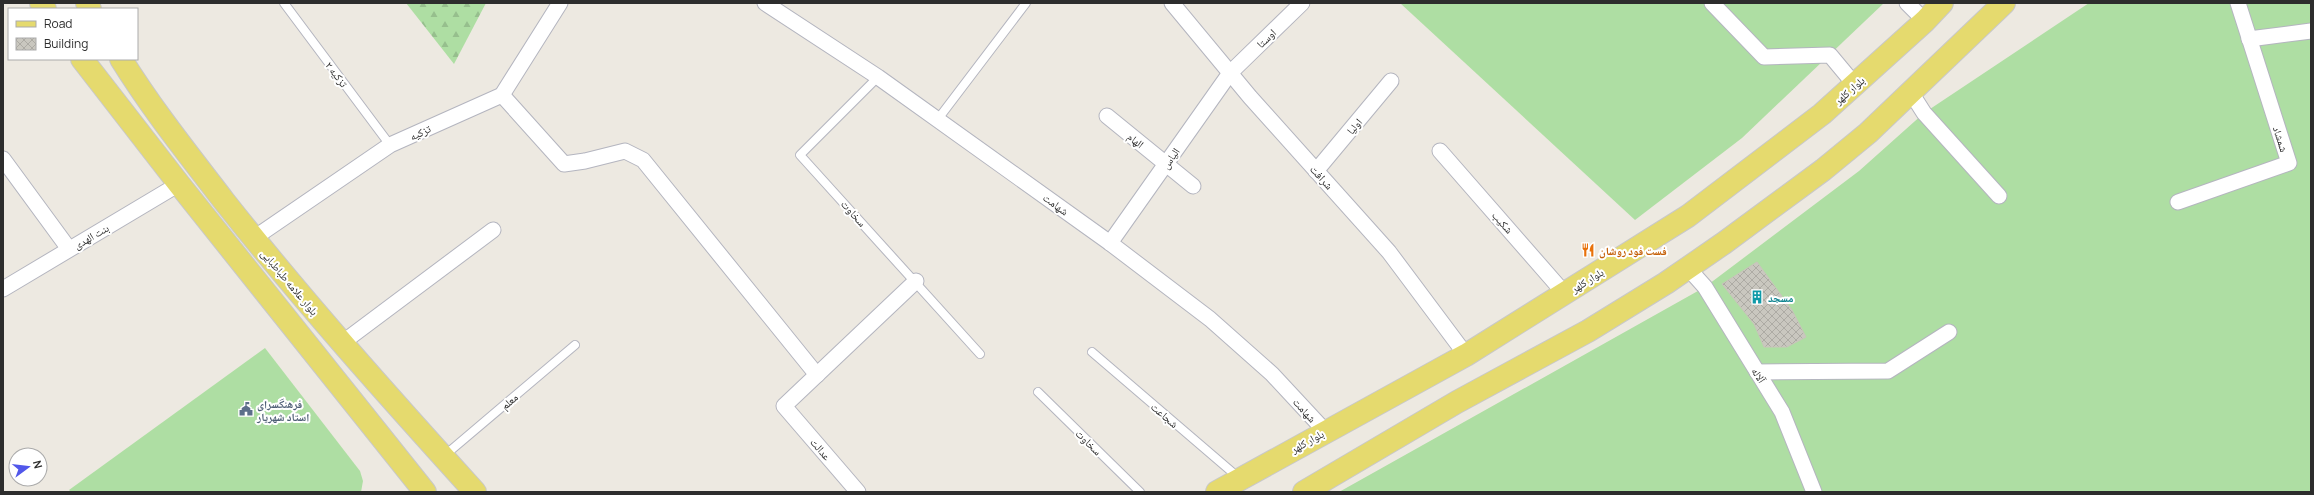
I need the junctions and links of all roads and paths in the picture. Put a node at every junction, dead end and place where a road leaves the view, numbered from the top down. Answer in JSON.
{"nodes":[{"id":1,"x":284,"y":3,"type":"edge"},
{"id":2,"x":560,"y":3,"type":"edge"},
{"id":3,"x":765,"y":3,"type":"edge"},
{"id":4,"x":1026,"y":3,"type":"edge"},
{"id":5,"x":1173,"y":3,"type":"edge"},
{"id":6,"x":1302,"y":3,"type":"edge"},
{"id":7,"x":1712,"y":3,"type":"edge"},
{"id":8,"x":1907,"y":3,"type":"edge"},
{"id":9,"x":1942,"y":3,"type":"edge"},
{"id":10,"x":2004,"y":3,"type":"edge"},
{"id":11,"x":2238,"y":3,"type":"edge"},
{"id":12,"x":1926,"y":21,"type":"junction"},
{"id":13,"x":2311,"y":31,"type":"edge"},
{"id":14,"x":2249,"y":38,"type":"junction"},
{"id":15,"x":83,"y":60,"type":"edge"},
{"id":16,"x":122,"y":60,"type":"edge"},
{"id":17,"x":1230,"y":73,"type":"junction"},
{"id":18,"x":878,"y":77,"type":"junction"},
{"id":19,"x":1391,"y":81,"type":"dead end"},
{"id":20,"x":1855,"y":85,"type":"junction"},
{"id":21,"x":1910,"y":91,"type":"junction"},
{"id":22,"x":502,"y":94,"type":"junction"},
{"id":23,"x":1107,"y":116,"type":"dead end"},
{"id":24,"x":938,"y":119,"type":"junction"},
{"id":25,"x":390,"y":146,"type":"junction"},
{"id":26,"x":1440,"y":151,"type":"dead end"},
{"id":27,"x":3,"y":159,"type":"edge"},
{"id":28,"x":1166,"y":164,"type":"junction"},
{"id":29,"x":1316,"y":171,"type":"junction"},
{"id":30,"x":179,"y":184,"type":"junction"},
{"id":31,"x":1193,"y":186,"type":"dead end"},
{"id":32,"x":1999,"y":196,"type":"dead end"},
{"id":33,"x":2178,"y":202,"type":"dead end"},
{"id":34,"x":493,"y":230,"type":"dead end"},
{"id":35,"x":254,"y":238,"type":"junction"},
{"id":36,"x":1110,"y":243,"type":"junction"},
{"id":37,"x":69,"y":249,"type":"junction"},
{"id":38,"x":1688,"y":268,"type":"junction"},
{"id":39,"x":916,"y":281,"type":"junction"},
{"id":40,"x":3,"y":289,"type":"edge"},
{"id":41,"x":1565,"y":294,"type":"junction"},
{"id":42,"x":1949,"y":332,"type":"dead end"},
{"id":43,"x":342,"y":343,"type":"junction"},
{"id":44,"x":574,"y":345,"type":"dead end"},
{"id":45,"x":1092,"y":352,"type":"dead end"},
{"id":46,"x":980,"y":354,"type":"dead end"},
{"id":47,"x":1466,"y":355,"type":"junction"},
{"id":48,"x":1757,"y":372,"type":"junction"},
{"id":49,"x":817,"y":375,"type":"junction"},
{"id":50,"x":1038,"y":392,"type":"dead end"},
{"id":51,"x":1325,"y":431,"type":"junction"},
{"id":52,"x":443,"y":457,"type":"junction"},
{"id":53,"x":1239,"y":479,"type":"junction"},
{"id":54,"x":425,"y":492,"type":"edge"},
{"id":55,"x":475,"y":492,"type":"edge"},
{"id":56,"x":858,"y":492,"type":"edge"},
{"id":57,"x":1140,"y":492,"type":"edge"},
{"id":58,"x":1217,"y":492,"type":"edge"},
{"id":59,"x":1304,"y":492,"type":"edge"},
{"id":60,"x":1814,"y":492,"type":"edge"}],
"edges":[{"from":1,"to":25,"type":"lane","name":"تزکیه ۲"},
{"from":2,"to":22,"type":"street"},
{"from":3,"to":18,"type":"street","name":"شهامت"},
{"from":4,"to":24,"type":"lane"},
{"from":5,"to":17,"type":"street","name":"شرافت"},
{"from":6,"to":17,"type":"street","name":"اوستا"},
{"from":7,"to":20,"type":"street"},
{"from":8,"to":12,"type":"street"},
{"from":9,"to":12,"type":"main road","name":"بلوار کلهر"},
{"from":10,"to":21,"type":"main road"},
{"from":11,"to":14,"type":"street","name":"شمشاد"},
{"from":12,"to":20,"type":"main road","name":"بلوار کلهر"},
{"from":13,"to":14,"type":"street"},
{"from":14,"to":33,"type":"street","name":"شمشاد"},
{"from":15,"to":30,"type":"main road"},
{"from":16,"to":35,"type":"main road","name":"بلوار علامه طباطبایی"},
{"from":17,"to":28,"type":"street","name":"الیاس"},
{"from":17,"to":29,"type":"street","name":"شرافت"},
{"from":18,"to":24,"type":"street","name":"شهامت"},
{"from":18,"to":39,"type":"lane","name":"سخاوت"},
{"from":19,"to":29,"type":"street","name":"اولیا"},
{"from":20,"to":41,"type":"main road","name":"بلوار کلهر"},
{"from":21,"to":32,"type":"street"},
{"from":21,"to":38,"type":"main road"},
{"from":22,"to":25,"type":"street","name":"تزکیه"},
{"from":22,"to":49,"type":"street"},
{"from":23,"to":28,"type":"street","name":"الهام"},
{"from":24,"to":36,"type":"street","name":"شهامت"},
{"from":25,"to":35,"type":"street","name":"تزکیه"},
{"from":26,"to":41,"type":"street","name":"شکیب"},
{"from":27,"to":37,"type":"street"},
{"from":28,"to":31,"type":"street","name":"الهام"},
{"from":28,"to":36,"type":"street","name":"الیاس"},
{"from":29,"to":47,"type":"street","name":"شرافت"},
{"from":30,"to":37,"type":"street","name":"بنت الهدی"},
{"from":30,"to":54,"type":"main road"},
{"from":34,"to":43,"type":"street"},
{"from":35,"to":43,"type":"main road","name":"بلوار علامه طباطبایی"},
{"from":36,"to":51,"type":"street","name":"شهامت"},
{"from":37,"to":40,"type":"street","name":"بنت الهدی"},
{"from":38,"to":48,"type":"street","name":"آلاله"},
{"from":38,"to":59,"type":"main road"},
{"from":39,"to":46,"type":"lane","name":"سخاوت"},
{"from":39,"to":49,"type":"street"},
{"from":41,"to":47,"type":"main road","name":"بلوار کلهر"},
{"from":42,"to":48,"type":"street"},
{"from":43,"to":52,"type":"main road","name":"بلوار علامه طباطبایی"},
{"from":44,"to":52,"type":"lane","name":"معلم"},
{"from":45,"to":53,"type":"lane","name":"شجاعت"},
{"from":47,"to":51,"type":"main road","name":"بلوار کلهر"},
{"from":48,"to":60,"type":"street","name":"آلاله"},
{"from":49,"to":56,"type":"street","name":"عدالت"},
{"from":50,"to":57,"type":"lane","name":"سخاوت"},
{"from":51,"to":53,"type":"main road","name":"بلوار کلهر"},
{"from":52,"to":55,"type":"main road","name":"بلوار علامه طباطبایی"},
{"from":53,"to":58,"type":"main road","name":"بلوار کلهر"}]}
